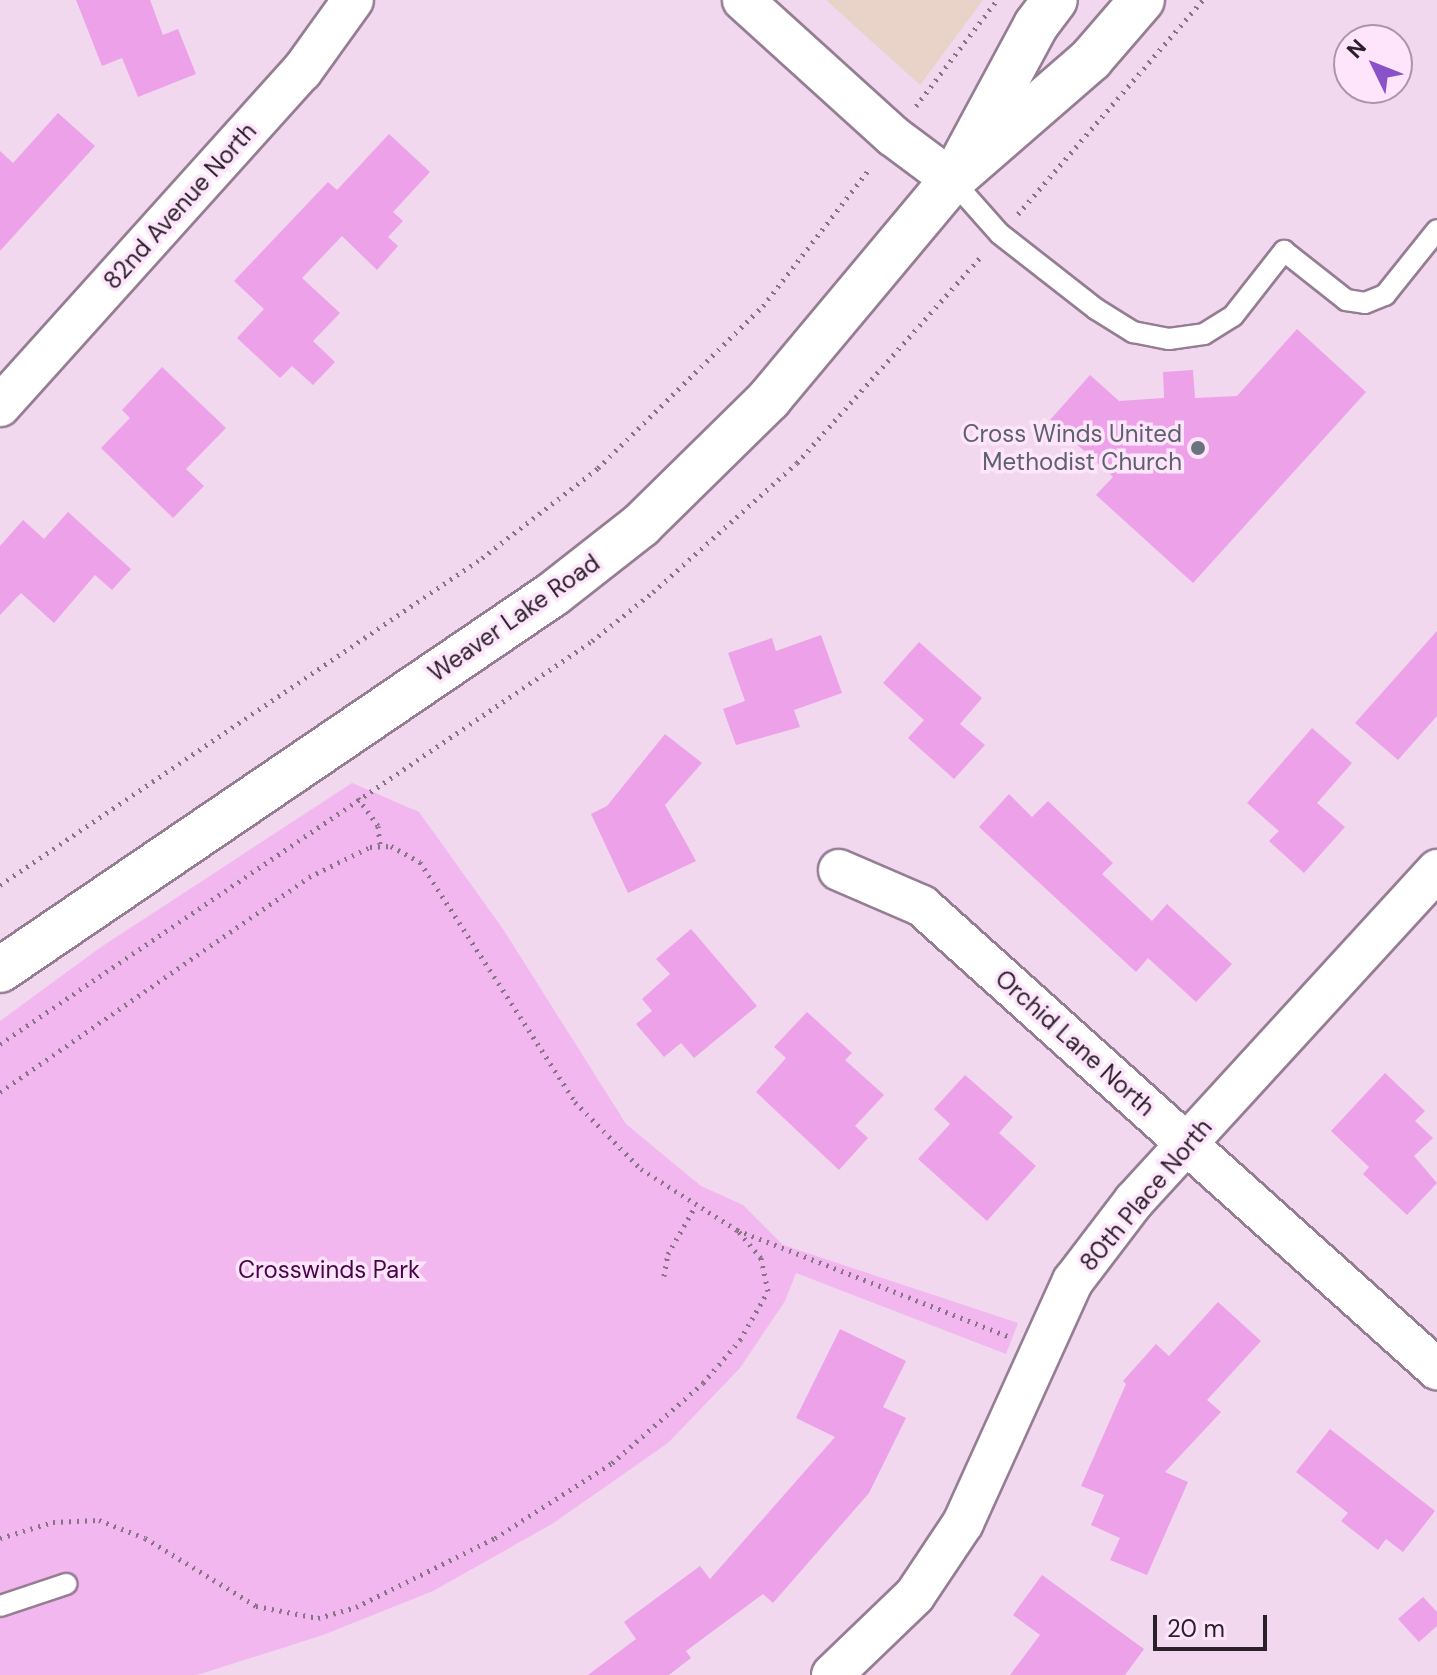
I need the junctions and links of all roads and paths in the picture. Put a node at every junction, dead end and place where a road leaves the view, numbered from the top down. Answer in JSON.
{"nodes":[{"id":1,"x":353,"y":0,"type":"edge"},
{"id":2,"x":743,"y":0,"type":"edge"},
{"id":3,"x":997,"y":0,"type":"edge"},
{"id":4,"x":1055,"y":0,"type":"edge"},
{"id":5,"x":1142,"y":0,"type":"edge"},
{"id":6,"x":893,"y":136,"type":"junction"},
{"id":7,"x":952,"y":180,"type":"junction"},
{"id":8,"x":1437,"y":230,"type":"edge"},
{"id":9,"x":0,"y":406,"type":"edge"},
{"id":10,"x":358,"y":798,"type":"dead end"},
{"id":11,"x":380,"y":844,"type":"junction"},
{"id":12,"x":839,"y":870,"type":"dead end"},
{"id":13,"x":1437,"y":870,"type":"edge"},
{"id":14,"x":0,"y":885,"type":"edge"},
{"id":15,"x":0,"y":970,"type":"edge"},
{"id":16,"x":0,"y":1092,"type":"edge"},
{"id":17,"x":1187,"y":1144,"type":"junction"},
{"id":18,"x":696,"y":1205,"type":"junction"},
{"id":19,"x":737,"y":1230,"type":"junction"},
{"id":20,"x":664,"y":1276,"type":"dead end"},
{"id":21,"x":1038,"y":1349,"type":"junction"},
{"id":22,"x":1437,"y":1369,"type":"edge"},
{"id":23,"x":0,"y":1538,"type":"edge"},
{"id":24,"x":66,"y":1584,"type":"dead end"},
{"id":25,"x":0,"y":1606,"type":"edge"},
{"id":26,"x":832,"y":1675,"type":"edge"}],
"edges":[{"from":1,"to":9,"type":"street","name":"82nd Avenue North"},
{"from":2,"to":6,"type":"street"},
{"from":3,"to":6,"type":"path"},
{"from":4,"to":7,"type":"main road","name":"Weaver Lake Road"},
{"from":5,"to":7,"type":"main road","name":"Weaver Lake Road"},
{"from":6,"to":7,"type":"street"},
{"from":6,"to":14,"type":"path"},
{"from":7,"to":8,"type":"lane"},
{"from":7,"to":15,"type":"main road","name":"Weaver Lake Road"},
{"from":10,"to":11,"type":"path"},
{"from":11,"to":16,"type":"path"},
{"from":11,"to":18,"type":"path"},
{"from":12,"to":17,"type":"street","name":"Orchid Lane North"},
{"from":13,"to":17,"type":"street","name":"80th Place North"},
{"from":17,"to":21,"type":"street","name":"80th Place North"},
{"from":17,"to":22,"type":"street","name":"Orchid Lane North"},
{"from":18,"to":19,"type":"path"},
{"from":18,"to":20,"type":"path"},
{"from":19,"to":21,"type":"path"},
{"from":19,"to":23,"type":"path"},
{"from":21,"to":26,"type":"street","name":"80th Place North"},
{"from":24,"to":25,"type":"lane"}]}
